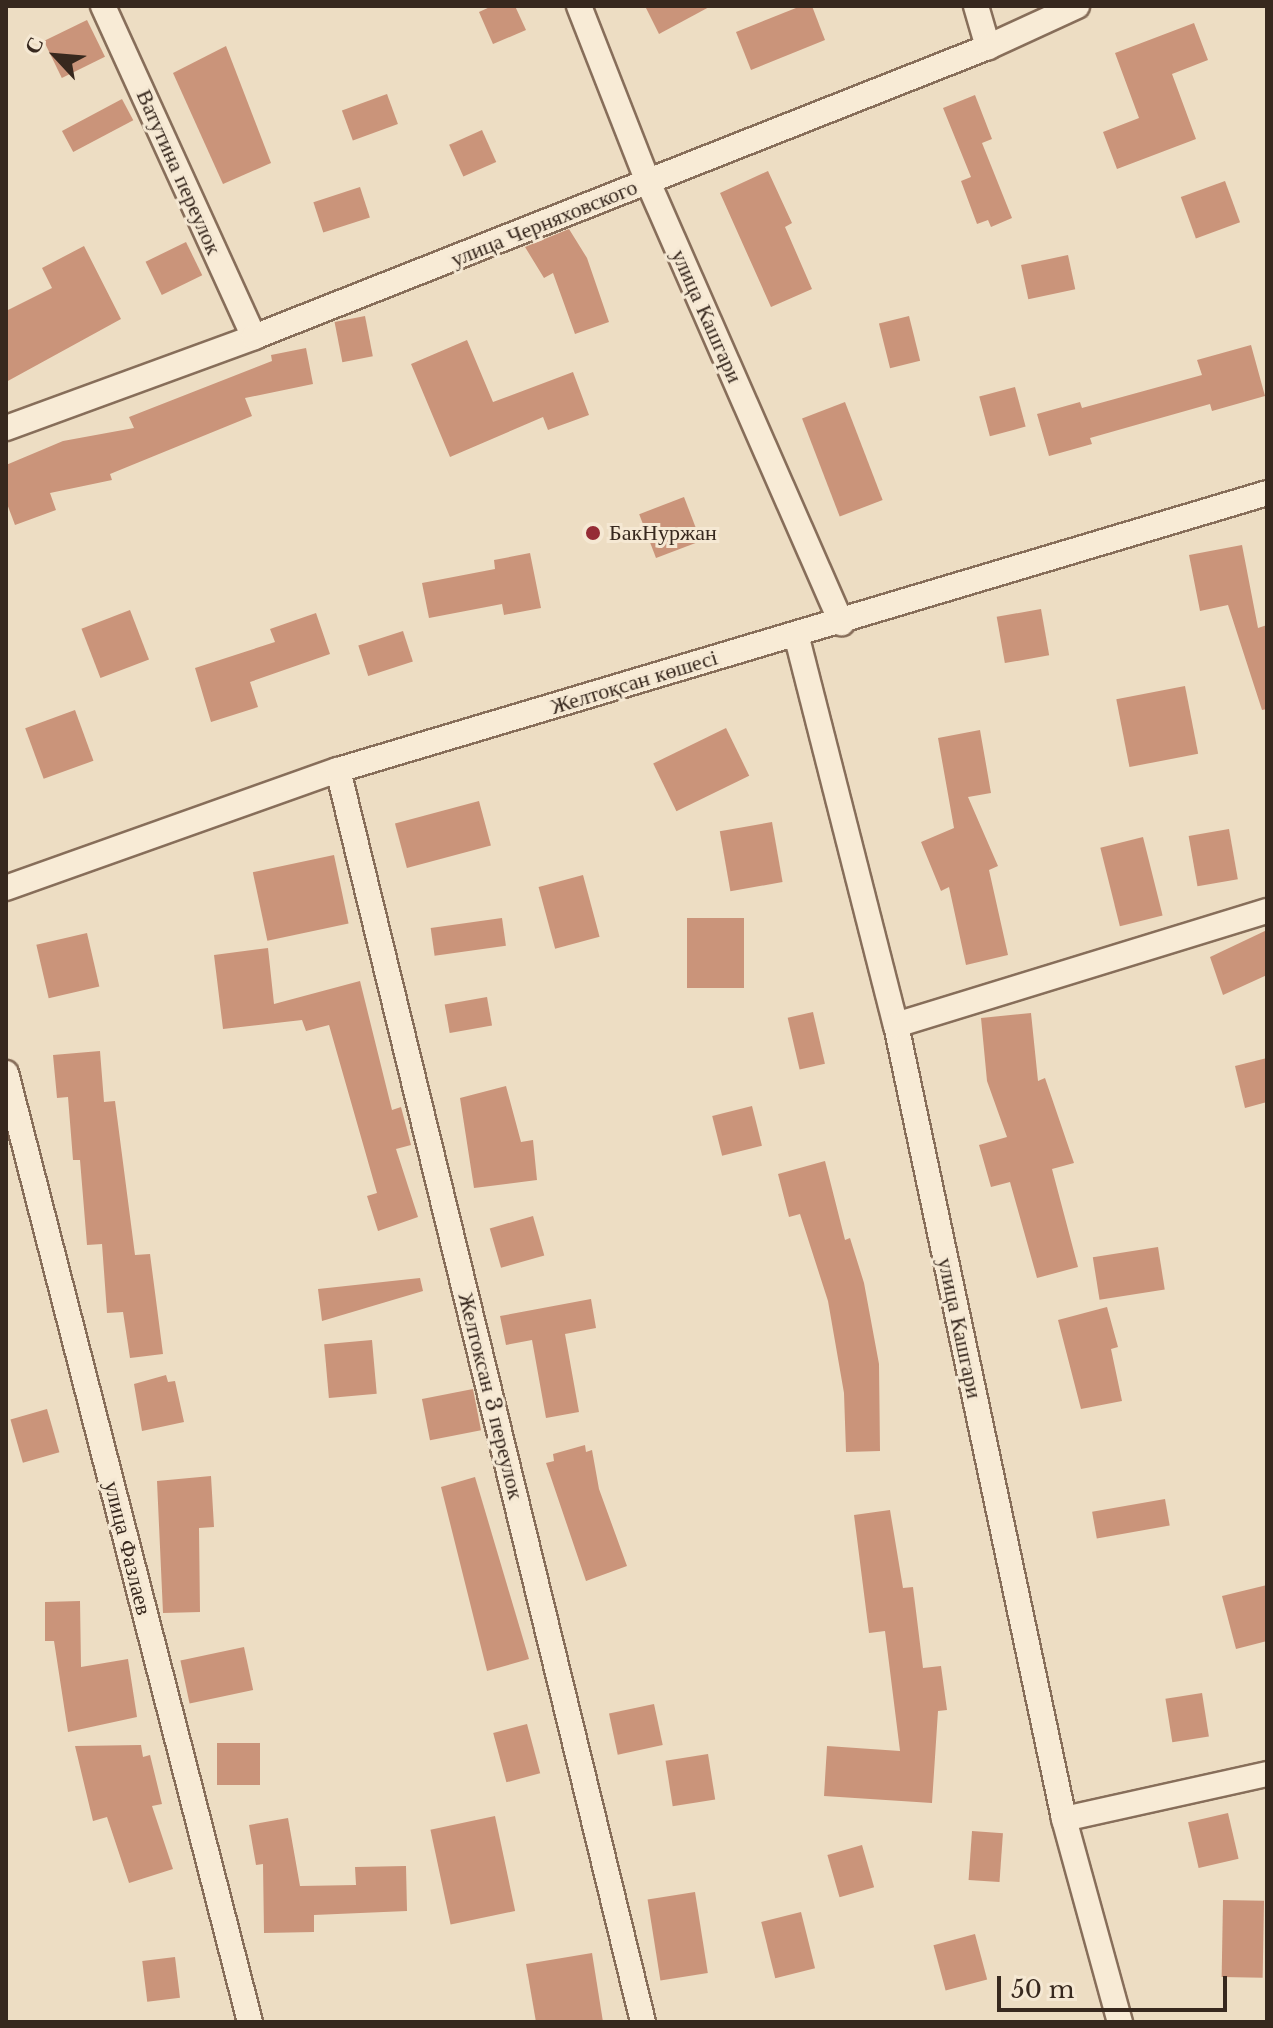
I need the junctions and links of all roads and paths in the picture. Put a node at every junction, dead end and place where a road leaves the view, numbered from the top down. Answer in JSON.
{"nodes":[{"id":1,"x":103,"y":6,"type":"edge"},
{"id":2,"x":579,"y":6,"type":"edge"},
{"id":3,"x":976,"y":6,"type":"edge"},
{"id":4,"x":1077,"y":6,"type":"edge"},
{"id":5,"x":988,"y":47,"type":"junction"},
{"id":6,"x":648,"y":182,"type":"junction"},
{"id":7,"x":254,"y":337,"type":"junction"},
{"id":8,"x":6,"y":428,"type":"edge"},
{"id":9,"x":1267,"y":493,"type":"edge"},
{"id":10,"x":842,"y":623,"type":"junction"},
{"id":11,"x":796,"y":634,"type":"junction"},
{"id":12,"x":338,"y":770,"type":"junction"},
{"id":13,"x":6,"y":888,"type":"edge"},
{"id":14,"x":1267,"y":911,"type":"edge"},
{"id":15,"x":896,"y":1025,"type":"junction"},
{"id":16,"x":6,"y":1073,"type":"edge"},
{"id":17,"x":1267,"y":1774,"type":"edge"},
{"id":18,"x":1064,"y":1819,"type":"junction"},
{"id":19,"x":250,"y":2022,"type":"edge"},
{"id":20,"x":643,"y":2022,"type":"edge"},
{"id":21,"x":1120,"y":2022,"type":"edge"}],
"edges":[{"from":1,"to":7,"type":"street","name":"Ватутина переулок"},
{"from":2,"to":6,"type":"street","name":"улица Кашгари"},
{"from":3,"to":5,"type":"street"},
{"from":4,"to":5,"type":"street","name":"улица Черняховского"},
{"from":5,"to":6,"type":"street","name":"улица Черняховского"},
{"from":6,"to":7,"type":"street","name":"улица Черняховского"},
{"from":6,"to":10,"type":"street","name":"улица Кашгари"},
{"from":7,"to":8,"type":"street","name":"улица Черняховского"},
{"from":9,"to":10,"type":"street","name":"Желтоқсан көшесі"},
{"from":10,"to":11,"type":"street","name":"Желтоқсан көшесі"},
{"from":11,"to":12,"type":"street","name":"Желтоқсан көшесі"},
{"from":11,"to":15,"type":"street","name":"улица Кашгари"},
{"from":12,"to":13,"type":"street","name":"Желтоқсан көшесі"},
{"from":12,"to":20,"type":"street","name":"Желтоксан 3 переулок"},
{"from":14,"to":15,"type":"street"},
{"from":15,"to":18,"type":"street","name":"улица Кашгари"},
{"from":16,"to":19,"type":"street","name":"улица Фазлаев"},
{"from":17,"to":18,"type":"street"},
{"from":18,"to":21,"type":"street","name":"улица Кашгари"}]}
